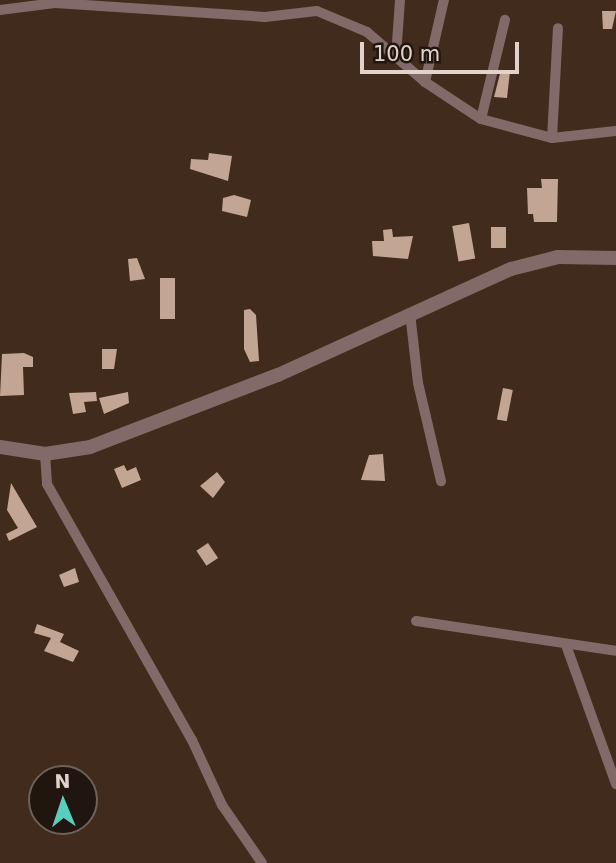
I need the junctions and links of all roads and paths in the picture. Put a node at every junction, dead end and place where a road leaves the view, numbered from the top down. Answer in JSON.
{"nodes":[{"id":1,"x":400,"y":0,"type":"edge"},
{"id":2,"x":444,"y":0,"type":"edge"},
{"id":3,"x":0,"y":10,"type":"edge"},
{"id":4,"x":505,"y":20,"type":"dead end"},
{"id":5,"x":558,"y":28,"type":"dead end"},
{"id":6,"x":396,"y":57,"type":"junction"},
{"id":7,"x":425,"y":82,"type":"junction"},
{"id":8,"x":481,"y":119,"type":"junction"},
{"id":9,"x":616,"y":131,"type":"edge"},
{"id":10,"x":552,"y":138,"type":"junction"},
{"id":11,"x":616,"y":258,"type":"edge"},
{"id":12,"x":410,"y":313,"type":"junction"},
{"id":13,"x":0,"y":447,"type":"edge"},
{"id":14,"x":45,"y":454,"type":"junction"},
{"id":15,"x":441,"y":481,"type":"dead end"},
{"id":16,"x":416,"y":621,"type":"dead end"},
{"id":17,"x":566,"y":645,"type":"junction"},
{"id":18,"x":616,"y":651,"type":"edge"},
{"id":19,"x":616,"y":785,"type":"edge"},
{"id":20,"x":262,"y":863,"type":"edge"}],
"edges":[{"from":1,"to":6,"type":"street"},
{"from":2,"to":7,"type":"street"},
{"from":3,"to":6,"type":"street"},
{"from":4,"to":8,"type":"street"},
{"from":5,"to":10,"type":"street"},
{"from":6,"to":7,"type":"street"},
{"from":7,"to":8,"type":"street"},
{"from":8,"to":10,"type":"street"},
{"from":9,"to":10,"type":"street"},
{"from":11,"to":12,"type":"street"},
{"from":12,"to":14,"type":"street"},
{"from":12,"to":15,"type":"street"},
{"from":13,"to":14,"type":"street"},
{"from":14,"to":20,"type":"street"},
{"from":16,"to":17,"type":"street"},
{"from":17,"to":18,"type":"street"},
{"from":17,"to":19,"type":"street"}]}
